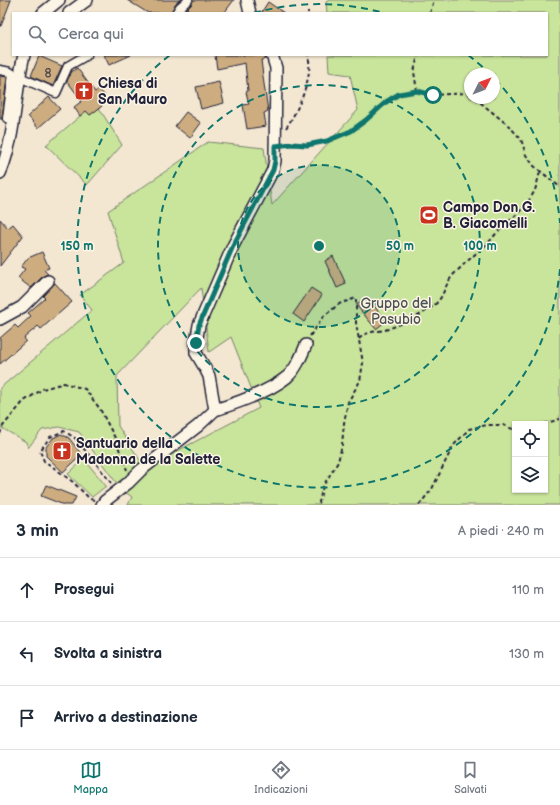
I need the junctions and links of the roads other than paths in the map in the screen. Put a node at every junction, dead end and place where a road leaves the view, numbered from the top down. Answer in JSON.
{"nodes":[{"id":1,"x":59,"y":0,"type":"edge"},
{"id":2,"x":87,"y":0,"type":"edge"},
{"id":3,"x":188,"y":0,"type":"edge"},
{"id":4,"x":247,"y":0,"type":"edge"},
{"id":5,"x":75,"y":11,"type":"edge"},
{"id":6,"x":44,"y":12,"type":"edge"},
{"id":7,"x":177,"y":12,"type":"edge"},
{"id":8,"x":250,"y":12,"type":"edge"},
{"id":9,"x":24,"y":56,"type":"edge"},
{"id":10,"x":85,"y":56,"type":"edge"},
{"id":11,"x":272,"y":56,"type":"edge"},
{"id":12,"x":0,"y":70,"type":"edge"},
{"id":13,"x":24,"y":79,"type":"dead end"},
{"id":14,"x":7,"y":118,"type":"dead end"},
{"id":15,"x":0,"y":173,"type":"edge"},
{"id":16,"x":48,"y":281,"type":"dead end"},
{"id":17,"x":0,"y":318,"type":"edge"},
{"id":18,"x":306,"y":345,"type":"road end"},
{"id":19,"x":215,"y":410,"type":"junction"},
{"id":20,"x":103,"y":504,"type":"edge"}],
"edges":[{"from":1,"to":6,"type":"street"},
{"from":2,"to":5,"type":"street"},
{"from":3,"to":7,"type":"street"},
{"from":4,"to":8,"type":"street"},
{"from":9,"to":15,"type":"street"},
{"from":10,"to":13,"type":"street"},
{"from":11,"to":19,"type":"street"},
{"from":12,"to":14,"type":"street"},
{"from":16,"to":17,"type":"street"},
{"from":18,"to":19,"type":"street"},
{"from":19,"to":20,"type":"street"}]}
